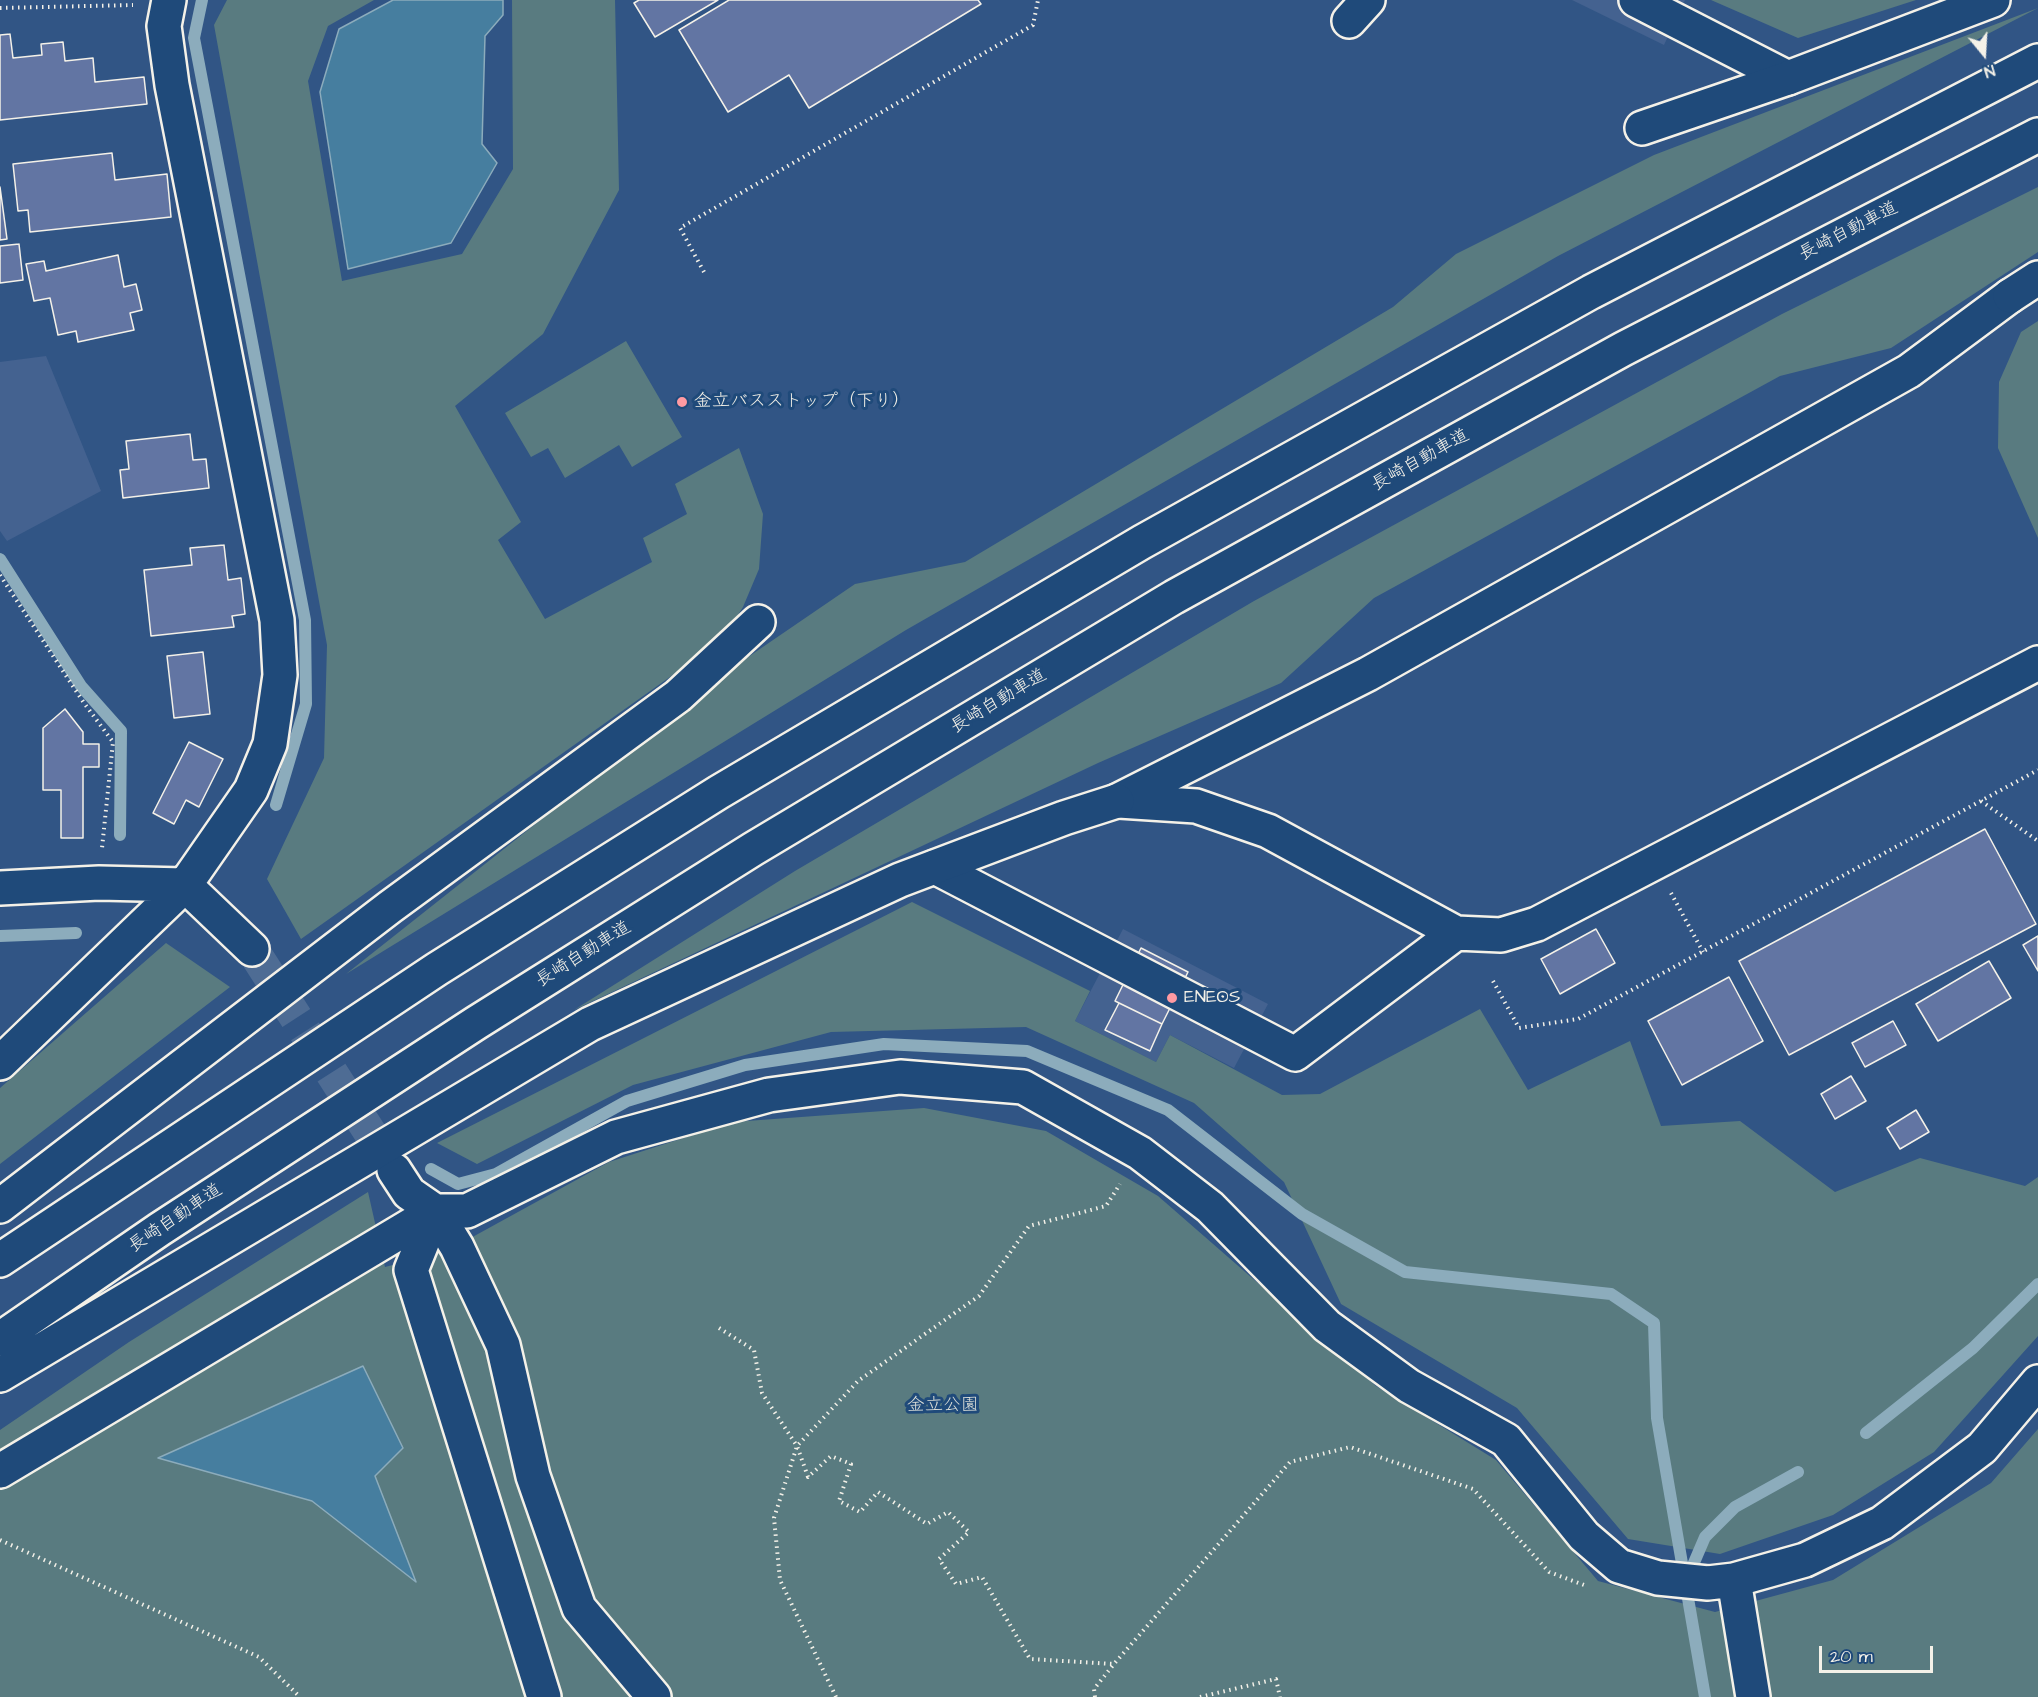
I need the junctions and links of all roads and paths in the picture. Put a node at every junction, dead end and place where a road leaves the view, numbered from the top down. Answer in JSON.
{"nodes":[{"id":1,"x":1038,"y":0,"type":"edge"},
{"id":2,"x":1636,"y":0,"type":"edge"},
{"id":3,"x":1993,"y":0,"type":"edge"},
{"id":4,"x":168,"y":2,"type":"edge"},
{"id":5,"x":0,"y":8,"type":"edge"},
{"id":6,"x":2038,"y":61,"type":"edge"},
{"id":7,"x":1788,"y":78,"type":"junction"},
{"id":8,"x":1642,"y":128,"type":"dead end"},
{"id":9,"x":2038,"y":135,"type":"edge"},
{"id":10,"x":704,"y":272,"type":"dead end"},
{"id":11,"x":2038,"y":278,"type":"edge"},
{"id":12,"x":0,"y":575,"type":"edge"},
{"id":13,"x":758,"y":622,"type":"dead end"},
{"id":14,"x":2038,"y":663,"type":"edge"},
{"id":15,"x":2038,"y":770,"type":"edge"},
{"id":16,"x":1117,"y":801,"type":"junction"},
{"id":17,"x":1981,"y":801,"type":"junction"},
{"id":18,"x":2038,"y":841,"type":"edge"},
{"id":19,"x":1655,"y":863,"type":"junction"},
{"id":20,"x":935,"y":867,"type":"junction"},
{"id":21,"x":99,"y":883,"type":"junction"},
{"id":22,"x":185,"y":885,"type":"junction"},
{"id":23,"x":0,"y":888,"type":"edge"},
{"id":24,"x":1456,"y":933,"type":"junction"},
{"id":25,"x":252,"y":949,"type":"tunnel mouth"},
{"id":26,"x":1703,"y":952,"type":"junction"},
{"id":27,"x":1493,"y":981,"type":"dead end"},
{"id":28,"x":0,"y":1063,"type":"edge"},
{"id":29,"x":1140,"y":1153,"type":"junction"},
{"id":30,"x":394,"y":1170,"type":"tunnel mouth"},
{"id":31,"x":0,"y":1206,"type":"edge"},
{"id":32,"x":435,"y":1211,"type":"junction"},
{"id":33,"x":0,"y":1260,"type":"edge"},
{"id":34,"x":719,"y":1328,"type":"dead end"},
{"id":35,"x":0,"y":1339,"type":"edge"},
{"id":36,"x":0,"y":1375,"type":"edge"},
{"id":37,"x":2038,"y":1382,"type":"edge"},
{"id":38,"x":797,"y":1446,"type":"junction"},
{"id":39,"x":0,"y":1472,"type":"edge"},
{"id":40,"x":0,"y":1540,"type":"edge"},
{"id":41,"x":1721,"y":1582,"type":"junction"},
{"id":42,"x":1592,"y":1588,"type":"dead end"},
{"id":43,"x":1114,"y":1664,"type":"junction"},
{"id":44,"x":300,"y":1697,"type":"edge"},
{"id":45,"x":544,"y":1697,"type":"edge"},
{"id":46,"x":654,"y":1697,"type":"edge"},
{"id":47,"x":836,"y":1697,"type":"edge"},
{"id":48,"x":1095,"y":1697,"type":"edge"},
{"id":49,"x":1200,"y":1697,"type":"edge"},
{"id":50,"x":1280,"y":1697,"type":"edge"},
{"id":51,"x":1753,"y":1697,"type":"edge"}],
"edges":[{"from":1,"to":10,"type":"path"},
{"from":2,"to":7,"type":"main road"},
{"from":3,"to":7,"type":"main road"},
{"from":4,"to":5,"type":"path"},
{"from":4,"to":22,"type":"main road"},
{"from":6,"to":33,"type":"main road"},
{"from":7,"to":8,"type":"main road"},
{"from":9,"to":35,"type":"main road","name":"長崎自動車道"},
{"from":11,"to":16,"type":"main road"},
{"from":12,"to":21,"type":"path"},
{"from":13,"to":31,"type":"main road"},
{"from":14,"to":19,"type":"main road"},
{"from":15,"to":17,"type":"path"},
{"from":16,"to":20,"type":"main road"},
{"from":16,"to":24,"type":"main road"},
{"from":17,"to":18,"type":"path"},
{"from":17,"to":26,"type":"path"},
{"from":19,"to":24,"type":"main road"},
{"from":19,"to":26,"type":"path"},
{"from":20,"to":24,"type":"main road"},
{"from":20,"to":36,"type":"main road"},
{"from":21,"to":22,"type":"main road"},
{"from":21,"to":23,"type":"main road"},
{"from":22,"to":25,"type":"main road"},
{"from":22,"to":28,"type":"main road"},
{"from":26,"to":27,"type":"path"},
{"from":29,"to":32,"type":"main road"},
{"from":29,"to":38,"type":"path"},
{"from":29,"to":41,"type":"main road"},
{"from":30,"to":32,"type":"main road"},
{"from":32,"to":39,"type":"main road"},
{"from":32,"to":45,"type":"main road"},
{"from":32,"to":46,"type":"main road"},
{"from":34,"to":38,"type":"path"},
{"from":37,"to":41,"type":"main road"},
{"from":38,"to":43,"type":"path"},
{"from":38,"to":47,"type":"path"},
{"from":40,"to":44,"type":"path"},
{"from":41,"to":51,"type":"main road"},
{"from":42,"to":43,"type":"path"},
{"from":43,"to":48,"type":"path"},
{"from":49,"to":50,"type":"path"}]}
